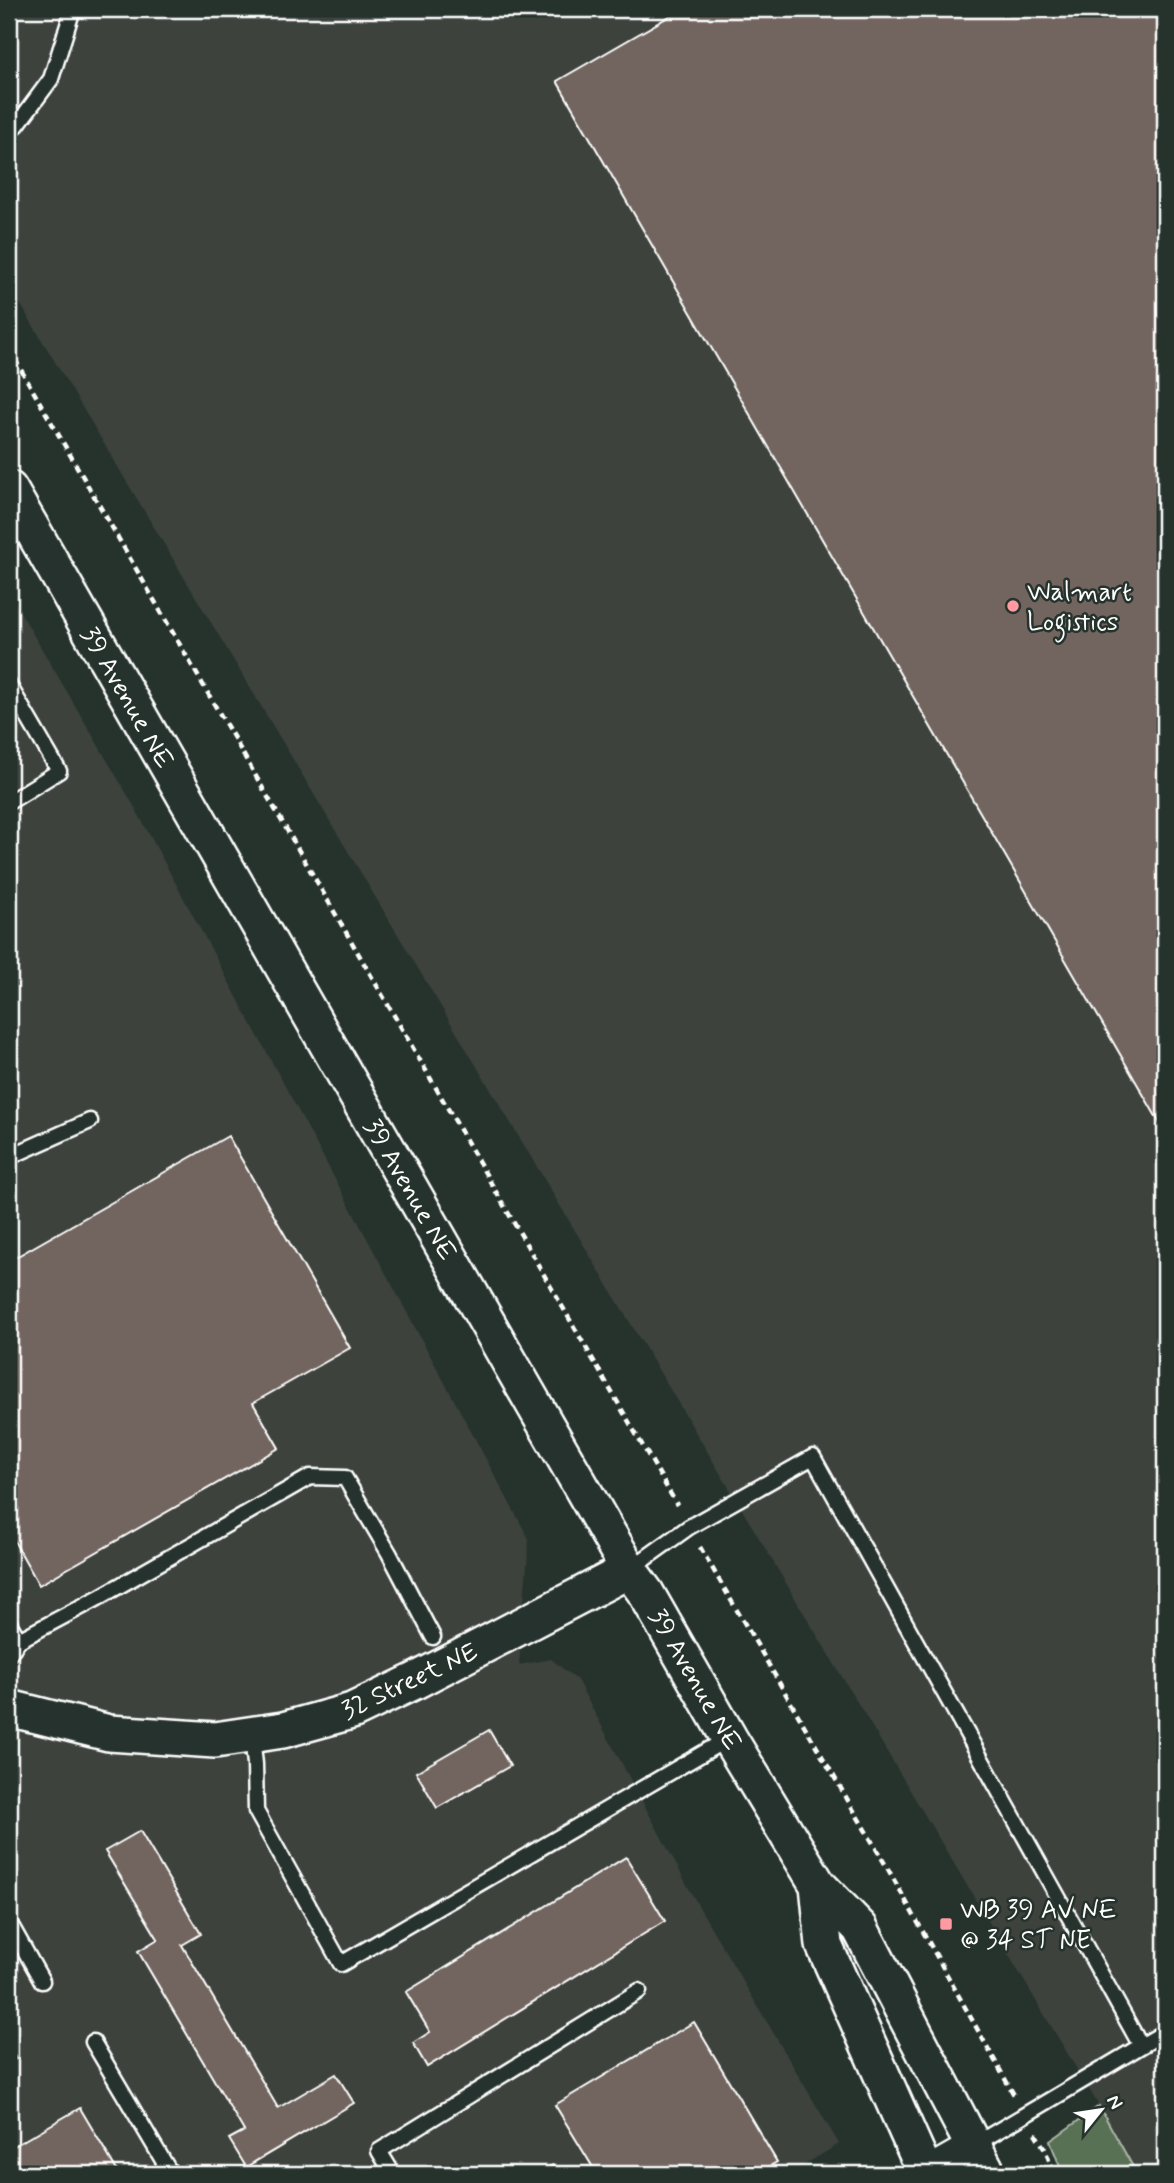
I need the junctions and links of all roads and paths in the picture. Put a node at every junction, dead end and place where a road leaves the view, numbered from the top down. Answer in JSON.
{"nodes":[{"id":1,"x":73,"y":9,"type":"edge"},
{"id":2,"x":9,"y":130,"type":"edge"},
{"id":3,"x":9,"y":349,"type":"edge"},
{"id":4,"x":9,"y":489,"type":"edge"},
{"id":5,"x":9,"y":685,"type":"edge"},
{"id":6,"x":9,"y":802,"type":"edge"},
{"id":7,"x":90,"y":1121,"type":"dead end"},
{"id":8,"x":9,"y":1157,"type":"edge"},
{"id":9,"x":689,"y":1527,"type":"junction"},
{"id":10,"x":629,"y":1570,"type":"junction"},
{"id":11,"x":9,"y":1623,"type":"edge"},
{"id":12,"x":433,"y":1637,"type":"dead end"},
{"id":13,"x":19,"y":1640,"type":"junction"},
{"id":14,"x":9,"y":1654,"type":"edge"},
{"id":15,"x":9,"y":1708,"type":"edge"},
{"id":16,"x":252,"y":1734,"type":"junction"},
{"id":17,"x":729,"y":1738,"type":"junction"},
{"id":18,"x":818,"y":1885,"type":"junction"},
{"id":19,"x":9,"y":1922,"type":"edge"},
{"id":20,"x":42,"y":1981,"type":"dead end"},
{"id":21,"x":639,"y":1991,"type":"dead end"},
{"id":22,"x":1165,"y":2032,"type":"edge"},
{"id":23,"x":93,"y":2042,"type":"dead end"},
{"id":24,"x":1141,"y":2046,"type":"junction"},
{"id":25,"x":1004,"y":2077,"type":"dead end"},
{"id":26,"x":1045,"y":2149,"type":"dead end"},
{"id":27,"x":981,"y":2160,"type":"edge"},
{"id":28,"x":551,"y":2165,"type":"dead end"},
{"id":29,"x":171,"y":2174,"type":"edge"},
{"id":30,"x":393,"y":2174,"type":"edge"},
{"id":31,"x":556,"y":2174,"type":"edge"},
{"id":32,"x":925,"y":2174,"type":"edge"},
{"id":33,"x":1054,"y":2174,"type":"edge"}],
"edges":[{"from":1,"to":2,"type":"lane"},
{"from":3,"to":9,"type":"path"},
{"from":4,"to":10,"type":"street","name":"39 Avenue NE"},
{"from":5,"to":6,"type":"lane"},
{"from":7,"to":8,"type":"lane"},
{"from":9,"to":10,"type":"lane"},
{"from":9,"to":24,"type":"lane"},
{"from":9,"to":25,"type":"path"},
{"from":10,"to":16,"type":"street","name":"32 Street NE"},
{"from":10,"to":17,"type":"street","name":"39 Avenue NE"},
{"from":11,"to":13,"type":"lane"},
{"from":12,"to":13,"type":"lane"},
{"from":13,"to":14,"type":"lane"},
{"from":15,"to":16,"type":"street","name":"32 Street NE"},
{"from":16,"to":17,"type":"lane"},
{"from":17,"to":18,"type":"street","name":"39 Avenue NE"},
{"from":18,"to":27,"type":"street","name":"39 Avenue NE"},
{"from":18,"to":32,"type":"street","name":"39 Avenue NE"},
{"from":19,"to":20,"type":"lane"},
{"from":21,"to":30,"type":"lane"},
{"from":22,"to":24,"type":"lane"},
{"from":23,"to":29,"type":"lane"},
{"from":24,"to":27,"type":"lane"},
{"from":26,"to":33,"type":"path"},
{"from":27,"to":32,"type":"street"},
{"from":28,"to":31,"type":"path"}]}
